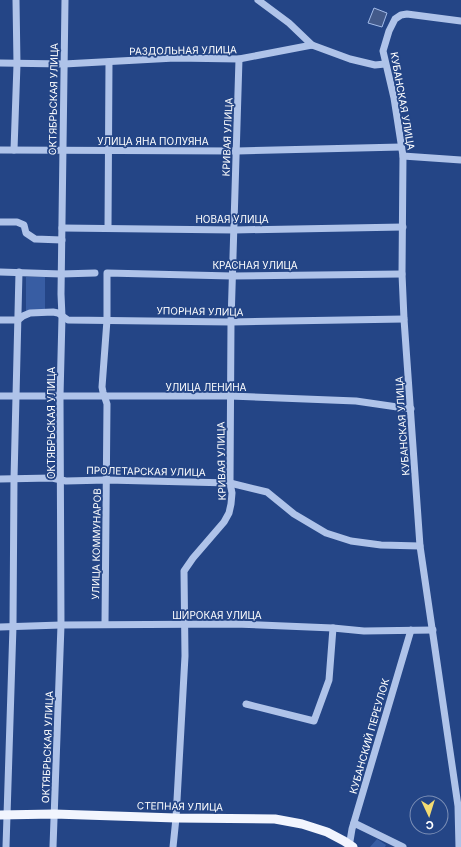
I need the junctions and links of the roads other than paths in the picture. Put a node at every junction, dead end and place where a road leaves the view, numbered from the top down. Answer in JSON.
{"nodes":[{"id":1,"x":16,"y":0,"type":"edge"},
{"id":2,"x":65,"y":0,"type":"edge"},
{"id":3,"x":258,"y":0,"type":"edge"},
{"id":4,"x":461,"y":21,"type":"edge"},
{"id":5,"x":312,"y":45,"type":"junction"},
{"id":6,"x":239,"y":59,"type":"junction"},
{"id":7,"x":110,"y":62,"type":"junction"},
{"id":8,"x":0,"y":63,"type":"edge"},
{"id":9,"x":17,"y":64,"type":"junction"},
{"id":10,"x":64,"y":64,"type":"junction"},
{"id":11,"x":385,"y":64,"type":"junction"},
{"id":12,"x":401,"y":147,"type":"junction"},
{"id":13,"x":0,"y":150,"type":"edge"},
{"id":14,"x":14,"y":150,"type":"junction"},
{"id":15,"x":108,"y":150,"type":"junction"},
{"id":16,"x":62,"y":151,"type":"junction"},
{"id":17,"x":237,"y":151,"type":"junction"},
{"id":18,"x":403,"y":156,"type":"junction"},
{"id":19,"x":461,"y":160,"type":"edge"},
{"id":20,"x":0,"y":222,"type":"edge"},
{"id":21,"x":62,"y":228,"type":"junction"},
{"id":22,"x":108,"y":228,"type":"junction"},
{"id":23,"x":403,"y":228,"type":"junction"},
{"id":24,"x":234,"y":230,"type":"junction"},
{"id":25,"x":62,"y":240,"type":"junction"},
{"id":26,"x":0,"y":272,"type":"edge"},
{"id":27,"x":19,"y":272,"type":"junction"},
{"id":28,"x":95,"y":273,"type":"dead end"},
{"id":29,"x":107,"y":273,"type":"joint"},
{"id":30,"x":61,"y":274,"type":"junction"},
{"id":31,"x":402,"y":274,"type":"junction"},
{"id":32,"x":232,"y":276,"type":"junction"},
{"id":33,"x":62,"y":317,"type":"junction"},
{"id":34,"x":404,"y":319,"type":"junction"},
{"id":35,"x":0,"y":320,"type":"edge"},
{"id":36,"x":18,"y":320,"type":"junction"},
{"id":37,"x":107,"y":320,"type":"junction"},
{"id":38,"x":231,"y":322,"type":"junction"},
{"id":39,"x":0,"y":396,"type":"edge"},
{"id":40,"x":17,"y":396,"type":"junction"},
{"id":41,"x":60,"y":396,"type":"junction"},
{"id":42,"x":230,"y":396,"type":"junction"},
{"id":43,"x":104,"y":397,"type":"junction"},
{"id":44,"x":411,"y":409,"type":"junction"},
{"id":45,"x":0,"y":479,"type":"edge"},
{"id":46,"x":14,"y":479,"type":"junction"},
{"id":47,"x":61,"y":479,"type":"junction"},
{"id":48,"x":107,"y":480,"type":"junction"},
{"id":49,"x":230,"y":483,"type":"junction"},
{"id":50,"x":420,"y":546,"type":"junction"},
{"id":51,"x":105,"y":624,"type":"junction"},
{"id":52,"x":61,"y":625,"type":"junction"},
{"id":53,"x":185,"y":625,"type":"junction"},
{"id":54,"x":0,"y":626,"type":"edge"},
{"id":55,"x":13,"y":626,"type":"junction"},
{"id":56,"x":333,"y":628,"type":"junction"},
{"id":57,"x":411,"y":630,"type":"junction"},
{"id":58,"x":433,"y":630,"type":"junction"},
{"id":59,"x":246,"y":704,"type":"dead end"},
{"id":60,"x":54,"y":814,"type":"junction"},
{"id":61,"x":4,"y":815,"type":"edge"},
{"id":62,"x":176,"y":818,"type":"junction"},
{"id":63,"x":354,"y":823,"type":"junction"},
{"id":64,"x":388,"y":844,"type":"edge"},
{"id":65,"x":350,"y":846,"type":"edge"},
{"id":66,"x":6,"y":847,"type":"edge"},
{"id":67,"x":53,"y":847,"type":"edge"},
{"id":68,"x":173,"y":847,"type":"edge"},
{"id":69,"x":403,"y":847,"type":"edge"},
{"id":70,"x":459,"y":847,"type":"edge"}],
"edges":[{"from":1,"to":9,"type":"street"},
{"from":2,"to":10,"type":"street","name":"ОКТЯБРЬСКАЯ УЛИЦА"},
{"from":3,"to":5,"type":"street"},
{"from":4,"to":11,"type":"street","name":"КУБАНСКАЯ УЛИЦА"},
{"from":5,"to":6,"type":"street","name":"РАЗДОЛЬНАЯ УЛИЦА"},
{"from":5,"to":11,"type":"street"},
{"from":6,"to":7,"type":"street","name":"РАЗДОЛЬНАЯ УЛИЦА"},
{"from":6,"to":17,"type":"street","name":"КРИВАЯ УЛИЦА"},
{"from":7,"to":10,"type":"street","name":"РАЗДОЛЬНАЯ УЛИЦА"},
{"from":7,"to":15,"type":"street"},
{"from":8,"to":9,"type":"street","name":"РАЗДОЛЬНАЯ УЛИЦА"},
{"from":9,"to":10,"type":"street","name":"РАЗДОЛЬНАЯ УЛИЦА"},
{"from":9,"to":14,"type":"street"},
{"from":10,"to":16,"type":"street","name":"ОКТЯБРЬСКАЯ УЛИЦА"},
{"from":11,"to":12,"type":"street","name":"КУБАНСКАЯ УЛИЦА"},
{"from":12,"to":17,"type":"street","name":"УЛИЦА ЯНА ПОЛУЯНА"},
{"from":12,"to":18,"type":"street","name":"КУБАНСКАЯ УЛИЦА"},
{"from":13,"to":14,"type":"street","name":"УЛИЦА ЯНА ПОЛУЯНА"},
{"from":14,"to":16,"type":"street","name":"УЛИЦА ЯНА ПОЛУЯНА"},
{"from":15,"to":16,"type":"street","name":"УЛИЦА ЯНА ПОЛУЯНА"},
{"from":15,"to":17,"type":"street","name":"УЛИЦА ЯНА ПОЛУЯНА"},
{"from":15,"to":22,"type":"street"},
{"from":16,"to":21,"type":"street","name":"ОКТЯБРЬСКАЯ УЛИЦА"},
{"from":17,"to":24,"type":"street","name":"КРИВАЯ УЛИЦА"},
{"from":18,"to":19,"type":"street"},
{"from":18,"to":23,"type":"street","name":"КУБАНСКАЯ УЛИЦА"},
{"from":20,"to":25,"type":"street"},
{"from":21,"to":22,"type":"street","name":"НОВАЯ УЛИЦА"},
{"from":21,"to":25,"type":"street","name":"ОКТЯБРЬСКАЯ УЛИЦА"},
{"from":22,"to":24,"type":"street","name":"НОВАЯ УЛИЦА"},
{"from":23,"to":24,"type":"street","name":"НОВАЯ УЛИЦА"},
{"from":23,"to":31,"type":"street","name":"КУБАНСКАЯ УЛИЦА"},
{"from":24,"to":32,"type":"street","name":"КРИВАЯ УЛИЦА"},
{"from":25,"to":30,"type":"street","name":"ОКТЯБРЬСКАЯ УЛИЦА"},
{"from":26,"to":27,"type":"street"},
{"from":27,"to":30,"type":"street"},
{"from":27,"to":36,"type":"street"},
{"from":28,"to":30,"type":"street"},
{"from":29,"to":32,"type":"street","name":"КРАСНАЯ УЛИЦА"},
{"from":29,"to":37,"type":"street","name":"УЛИЦА КОММУНАРОВ"},
{"from":30,"to":33,"type":"street","name":"ОКТЯБРЬСКАЯ УЛИЦА"},
{"from":31,"to":32,"type":"street","name":"КРАСНАЯ УЛИЦА"},
{"from":31,"to":34,"type":"street","name":"КУБАНСКАЯ УЛИЦА"},
{"from":32,"to":38,"type":"street","name":"КРИВАЯ УЛИЦА"},
{"from":33,"to":36,"type":"street","name":"УПОРНАЯ УЛИЦА"},
{"from":33,"to":37,"type":"street","name":"УПОРНАЯ УЛИЦА"},
{"from":33,"to":41,"type":"street","name":"ОКТЯБРЬСКАЯ УЛИЦА"},
{"from":34,"to":38,"type":"street","name":"УПОРНАЯ УЛИЦА"},
{"from":34,"to":44,"type":"street","name":"КУБАНСКАЯ УЛИЦА"},
{"from":35,"to":36,"type":"street","name":"УПОРНАЯ УЛИЦА"},
{"from":36,"to":40,"type":"street"},
{"from":37,"to":38,"type":"street","name":"УПОРНАЯ УЛИЦА"},
{"from":37,"to":43,"type":"street","name":"УЛИЦА КОММУНАРОВ"},
{"from":38,"to":42,"type":"street","name":"КРИВАЯ УЛИЦА"},
{"from":39,"to":40,"type":"street","name":"УЛИЦА ЛЕНИНА"},
{"from":40,"to":41,"type":"street","name":"УЛИЦА ЛЕНИНА"},
{"from":40,"to":46,"type":"street"},
{"from":41,"to":43,"type":"street","name":"УЛИЦА ЛЕНИНА"},
{"from":41,"to":47,"type":"street","name":"ОКТЯБРЬСКАЯ УЛИЦА"},
{"from":42,"to":43,"type":"street","name":"УЛИЦА ЛЕНИНА"},
{"from":42,"to":44,"type":"street","name":"УЛИЦА ЛЕНИНА"},
{"from":42,"to":49,"type":"street","name":"КРИВАЯ УЛИЦА"},
{"from":43,"to":48,"type":"street","name":"УЛИЦА КОММУНАРОВ"},
{"from":44,"to":50,"type":"street","name":"КУБАНСКАЯ УЛИЦА"},
{"from":45,"to":46,"type":"street","name":"ПРОЛЕТАРСКАЯ УЛИЦА"},
{"from":46,"to":47,"type":"street","name":"ПРОЛЕТАРСКАЯ УЛИЦА"},
{"from":46,"to":55,"type":"street"},
{"from":47,"to":48,"type":"street","name":"ПРОЛЕТАРСКАЯ УЛИЦА"},
{"from":47,"to":52,"type":"street","name":"ОКТЯБРЬСКАЯ УЛИЦА"},
{"from":48,"to":49,"type":"street","name":"ПРОЛЕТАРСКАЯ УЛИЦА"},
{"from":48,"to":51,"type":"street","name":"УЛИЦА КОММУНАРОВ"},
{"from":49,"to":50,"type":"street","name":"ПРОЛЕТАРСКАЯ УЛИЦА"},
{"from":49,"to":53,"type":"street","name":"КРИВАЯ УЛИЦА"},
{"from":50,"to":58,"type":"street","name":"КУБАНСКАЯ УЛИЦА"},
{"from":51,"to":52,"type":"street","name":"ШИРОКАЯ УЛИЦА"},
{"from":51,"to":53,"type":"street","name":"ШИРОКАЯ УЛИЦА"},
{"from":52,"to":55,"type":"street","name":"ШИРОКАЯ УЛИЦА"},
{"from":52,"to":60,"type":"street","name":"ОКТЯБРЬСКАЯ УЛИЦА"},
{"from":53,"to":56,"type":"street","name":"ШИРОКАЯ УЛИЦА"},
{"from":53,"to":62,"type":"street","name":"КРИВАЯ УЛИЦА"},
{"from":54,"to":55,"type":"street","name":"ШИРОКАЯ УЛИЦА"},
{"from":55,"to":61,"type":"street"},
{"from":56,"to":57,"type":"street","name":"ШИРОКАЯ УЛИЦА"},
{"from":56,"to":59,"type":"street"},
{"from":57,"to":58,"type":"street","name":"ШИРОКАЯ УЛИЦА"},
{"from":57,"to":63,"type":"street","name":"КУБАНСКИЙ ПЕРЕУЛОК"},
{"from":58,"to":70,"type":"street","name":"КУБАНСКАЯ УЛИЦА"},
{"from":60,"to":61,"type":"main road","name":"СТЕПНАЯ УЛИЦА"},
{"from":60,"to":62,"type":"main road","name":"СТЕПНАЯ УЛИЦА"},
{"from":60,"to":67,"type":"street","name":"ОКТЯБРЬСКАЯ УЛИЦА"},
{"from":61,"to":66,"type":"street"},
{"from":62,"to":65,"type":"main road","name":"СТЕПНАЯ УЛИЦА"},
{"from":62,"to":68,"type":"street","name":"КРИВАЯ УЛИЦА"},
{"from":63,"to":64,"type":"street"},
{"from":63,"to":65,"type":"street","name":"КУБАНСКИЙ ПЕРЕУЛОК"},
{"from":64,"to":69,"type":"street"}]}
